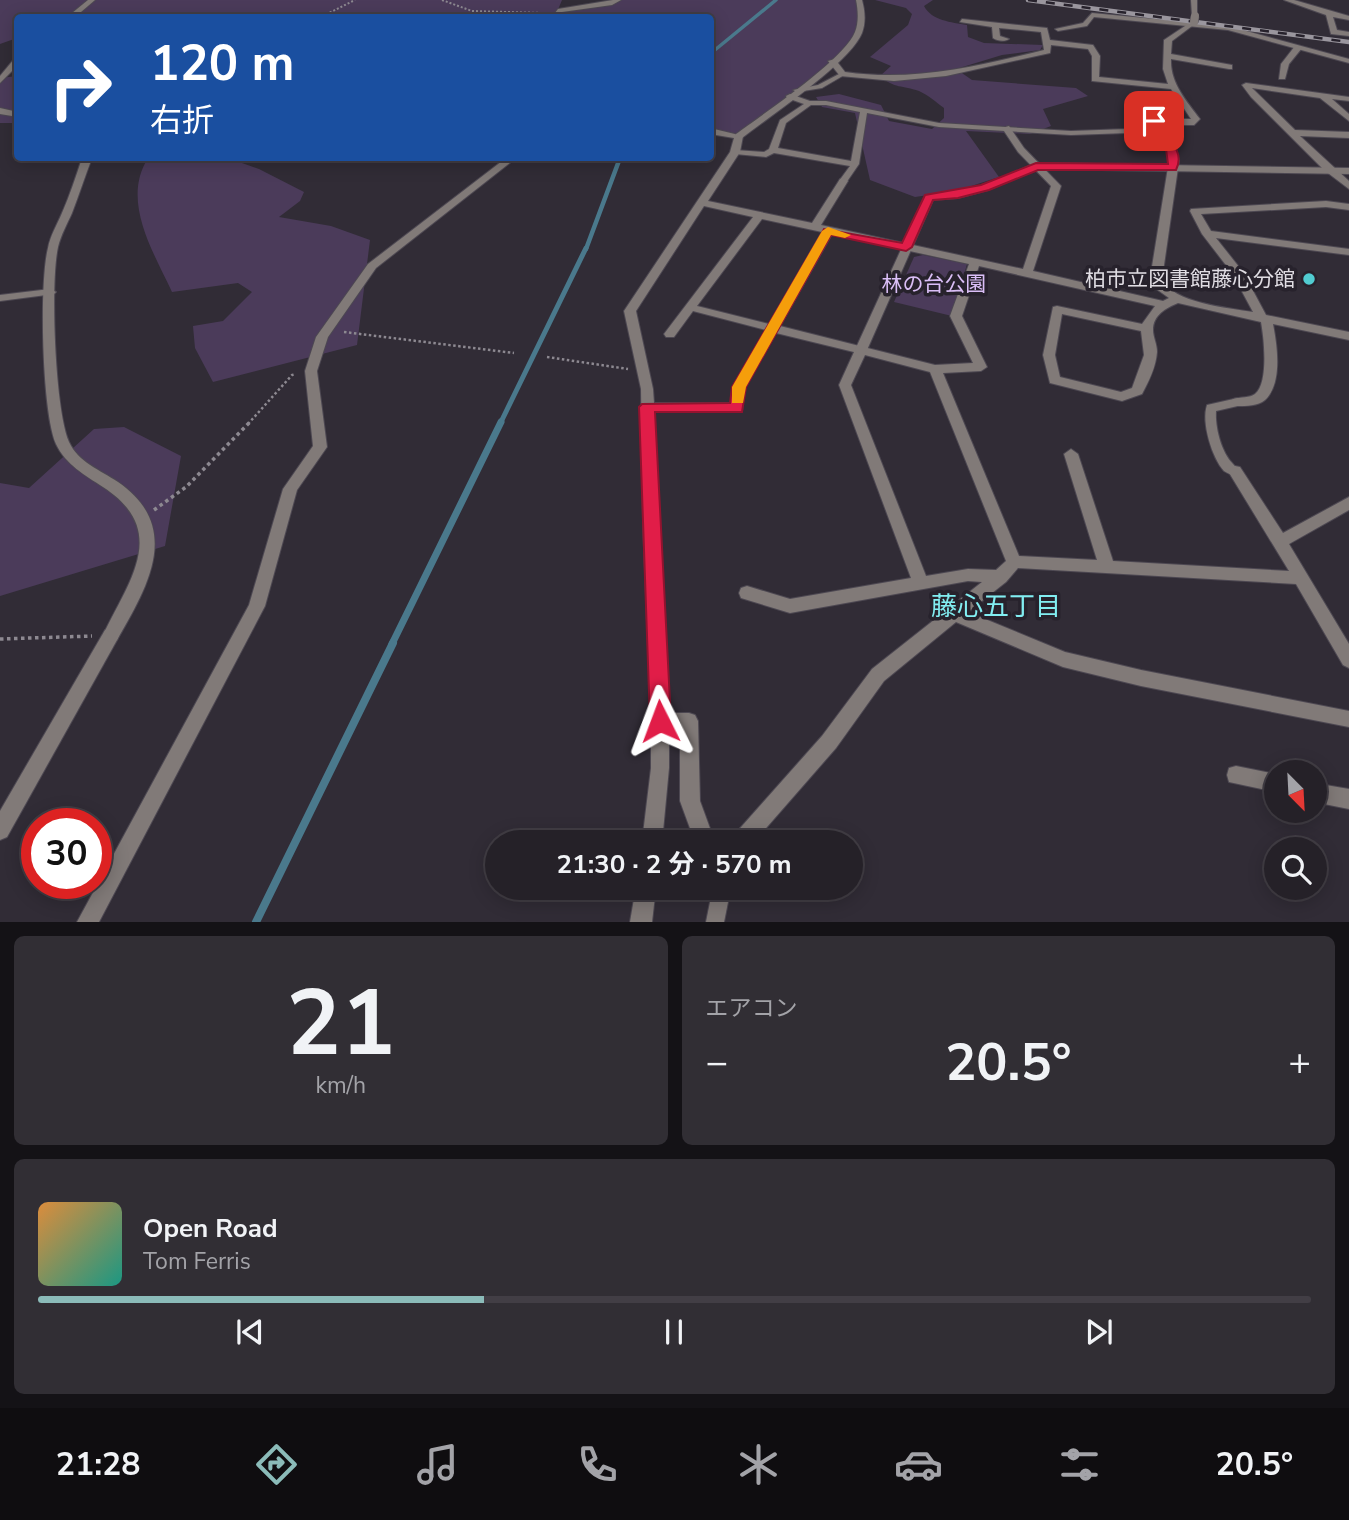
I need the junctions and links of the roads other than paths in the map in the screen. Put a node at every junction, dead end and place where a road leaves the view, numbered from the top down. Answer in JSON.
{"nodes":[{"id":1,"x":92,"y":0,"type":"edge"},
{"id":2,"x":618,"y":0,"type":"edge"},
{"id":3,"x":859,"y":0,"type":"edge"},
{"id":4,"x":1194,"y":0,"type":"edge"},
{"id":5,"x":1287,"y":0,"type":"edge"},
{"id":6,"x":74,"y":14,"type":"edge"},
{"id":7,"x":556,"y":14,"type":"edge"},
{"id":8,"x":1329,"y":14,"type":"junction"},
{"id":9,"x":1349,"y":18,"type":"edge"},
{"id":10,"x":962,"y":21,"type":"dead end"},
{"id":11,"x":1194,"y":21,"type":"junction"},
{"id":12,"x":995,"y":25,"type":"junction"},
{"id":13,"x":1058,"y":29,"type":"joint"},
{"id":14,"x":1044,"y":30,"type":"junction"},
{"id":15,"x":1349,"y":34,"type":"edge"},
{"id":16,"x":1005,"y":38,"type":"dead end"},
{"id":17,"x":1047,"y":42,"type":"junction"},
{"id":18,"x":1298,"y":48,"type":"junction"},
{"id":19,"x":1169,"y":56,"type":"junction"},
{"id":20,"x":832,"y":61,"type":"junction"},
{"id":21,"x":1349,"y":61,"type":"edge"},
{"id":22,"x":14,"y":65,"type":"edge"},
{"id":23,"x":1229,"y":66,"type":"dead end"},
{"id":24,"x":843,"y":74,"type":"junction"},
{"id":25,"x":1282,"y":77,"type":"dead end"},
{"id":26,"x":0,"y":81,"type":"edge"},
{"id":27,"x":1176,"y":86,"type":"junction"},
{"id":28,"x":793,"y":93,"type":"junction"},
{"id":29,"x":1322,"y":96,"type":"junction"},
{"id":30,"x":1349,"y":99,"type":"edge"},
{"id":31,"x":809,"y":103,"type":"junction"},
{"id":32,"x":864,"y":110,"type":"junction"},
{"id":33,"x":1349,"y":118,"type":"edge"},
{"id":34,"x":1006,"y":128,"type":"junction"},
{"id":35,"x":1154,"y":130,"type":"junction"},
{"id":36,"x":714,"y":132,"type":"edge"},
{"id":37,"x":1292,"y":134,"type":"junction"},
{"id":38,"x":1349,"y":135,"type":"edge"},
{"id":39,"x":739,"y":136,"type":"junction"},
{"id":40,"x":773,"y":150,"type":"junction"},
{"id":41,"x":735,"y":152,"type":"junction"},
{"id":42,"x":86,"y":161,"type":"edge"},
{"id":43,"x":507,"y":161,"type":"edge"},
{"id":44,"x":855,"y":164,"type":"junction"},
{"id":45,"x":1036,"y":166,"type":"junction"},
{"id":46,"x":1172,"y":167,"type":"junction"},
{"id":47,"x":1328,"y":170,"type":"junction"},
{"id":48,"x":1349,"y":171,"type":"edge"},
{"id":49,"x":843,"y":181,"type":"joint"},
{"id":50,"x":1349,"y":186,"type":"edge"},
{"id":51,"x":703,"y":203,"type":"junction"},
{"id":52,"x":1349,"y":207,"type":"edge"},
{"id":53,"x":759,"y":216,"type":"junction"},
{"id":54,"x":814,"y":228,"type":"junction"},
{"id":55,"x":828,"y":231,"type":"junction"},
{"id":56,"x":1207,"y":234,"type":"junction"},
{"id":57,"x":906,"y":247,"type":"junction"},
{"id":58,"x":1349,"y":252,"type":"edge"},
{"id":59,"x":975,"y":262,"type":"junction"},
{"id":60,"x":1027,"y":273,"type":"junction"},
{"id":61,"x":50,"y":292,"type":"junction"},
{"id":62,"x":0,"y":298,"type":"edge"},
{"id":63,"x":1177,"y":299,"type":"junction"},
{"id":64,"x":1161,"y":304,"type":"junction"},
{"id":65,"x":689,"y":307,"type":"junction"},
{"id":66,"x":1265,"y":320,"type":"junction"},
{"id":67,"x":774,"y":328,"type":"junction"},
{"id":68,"x":1147,"y":328,"type":"junction"},
{"id":69,"x":670,"y":334,"type":"dead end"},
{"id":70,"x":1349,"y":336,"type":"edge"},
{"id":71,"x":861,"y":350,"type":"junction"},
{"id":72,"x":936,"y":369,"type":"junction"},
{"id":73,"x":1238,"y":402,"type":"joint"},
{"id":74,"x":647,"y":407,"type":"junction"},
{"id":75,"x":1071,"y":454,"type":"dead end"},
{"id":76,"x":1235,"y":471,"type":"joint"},
{"id":77,"x":1349,"y":503,"type":"edge"},
{"id":78,"x":1280,"y":542,"type":"junction"},
{"id":79,"x":1014,"y":562,"type":"junction"},
{"id":80,"x":1107,"y":567,"type":"junction"},
{"id":81,"x":1000,"y":576,"type":"junction"},
{"id":82,"x":1302,"y":578,"type":"junction"},
{"id":83,"x":920,"y":582,"type":"junction"},
{"id":84,"x":747,"y":593,"type":"dead end"},
{"id":85,"x":955,"y":614,"type":"junction"},
{"id":86,"x":1347,"y":650,"type":"edge"},
{"id":87,"x":1349,"y":719,"type":"edge"},
{"id":88,"x":660,"y":721,"type":"junction"},
{"id":89,"x":1236,"y":775,"type":"dead end"},
{"id":90,"x":1264,"y":781,"type":"edge"},
{"id":91,"x":1327,"y":795,"type":"edge"},
{"id":92,"x":1349,"y":799,"type":"edge"},
{"id":93,"x":0,"y":830,"type":"edge"},
{"id":94,"x":653,"y":830,"type":"edge"},
{"id":95,"x":701,"y":830,"type":"edge"},
{"id":96,"x":752,"y":830,"type":"edge"},
{"id":97,"x":644,"y":900,"type":"edge"},
{"id":98,"x":719,"y":900,"type":"edge"},
{"id":99,"x":87,"y":922,"type":"edge"},
{"id":100,"x":641,"y":922,"type":"edge"},
{"id":101,"x":715,"y":922,"type":"edge"}],
"edges":[{"from":1,"to":6,"type":"street"},
{"from":2,"to":7,"type":"street"},
{"from":3,"to":20,"type":"street"},
{"from":4,"to":11,"type":"street"},
{"from":5,"to":8,"type":"street"},
{"from":8,"to":9,"type":"street"},
{"from":8,"to":15,"type":"street"},
{"from":10,"to":12,"type":"street"},
{"from":11,"to":13,"type":"lane"},
{"from":11,"to":18,"type":"lane"},
{"from":11,"to":19,"type":"street"},
{"from":12,"to":14,"type":"street"},
{"from":12,"to":16,"type":"street"},
{"from":13,"to":14,"type":"street"},
{"from":14,"to":17,"type":"street"},
{"from":17,"to":24,"type":"street"},
{"from":17,"to":27,"type":"street"},
{"from":18,"to":21,"type":"lane"},
{"from":18,"to":25,"type":"street"},
{"from":19,"to":23,"type":"street"},
{"from":19,"to":27,"type":"street"},
{"from":20,"to":24,"type":"street"},
{"from":20,"to":28,"type":"street"},
{"from":22,"to":26,"type":"street"},
{"from":24,"to":28,"type":"lane"},
{"from":27,"to":35,"type":"street"},
{"from":28,"to":31,"type":"lane"},
{"from":28,"to":39,"type":"street"},
{"from":29,"to":30,"type":"street"},
{"from":29,"to":33,"type":"street"},
{"from":29,"to":37,"type":"street"},
{"from":31,"to":32,"type":"lane"},
{"from":31,"to":40,"type":"lane"},
{"from":32,"to":34,"type":"lane"},
{"from":32,"to":44,"type":"lane"},
{"from":34,"to":35,"type":"lane"},
{"from":34,"to":45,"type":"street"},
{"from":35,"to":46,"type":"street"},
{"from":36,"to":39,"type":"street"},
{"from":37,"to":38,"type":"street"},
{"from":37,"to":47,"type":"street"},
{"from":39,"to":41,"type":"street"},
{"from":40,"to":41,"type":"lane"},
{"from":40,"to":44,"type":"lane"},
{"from":41,"to":51,"type":"street"},
{"from":42,"to":61,"type":"street"},
{"from":43,"to":99,"type":"street"},
{"from":44,"to":49,"type":"lane"},
{"from":45,"to":46,"type":"street"},
{"from":45,"to":57,"type":"street"},
{"from":45,"to":60,"type":"street"},
{"from":46,"to":47,"type":"street"},
{"from":46,"to":63,"type":"street"},
{"from":47,"to":48,"type":"street"},
{"from":47,"to":50,"type":"street"},
{"from":49,"to":54,"type":"street"},
{"from":51,"to":53,"type":"street"},
{"from":51,"to":74,"type":"street"},
{"from":52,"to":56,"type":"street"},
{"from":53,"to":54,"type":"street"},
{"from":53,"to":65,"type":"street"},
{"from":54,"to":55,"type":"street"},
{"from":55,"to":57,"type":"street"},
{"from":55,"to":67,"type":"street"},
{"from":56,"to":58,"type":"street"},
{"from":56,"to":66,"type":"street"},
{"from":57,"to":59,"type":"street"},
{"from":57,"to":71,"type":"street"},
{"from":59,"to":60,"type":"street"},
{"from":59,"to":72,"type":"street"},
{"from":60,"to":64,"type":"street"},
{"from":61,"to":62,"type":"street"},
{"from":61,"to":93,"type":"street"},
{"from":63,"to":64,"type":"street"},
{"from":63,"to":66,"type":"street"},
{"from":64,"to":68,"type":"street"},
{"from":65,"to":67,"type":"street"},
{"from":65,"to":69,"type":"street"},
{"from":66,"to":70,"type":"street"},
{"from":66,"to":73,"type":"street"},
{"from":67,"to":71,"type":"street"},
{"from":67,"to":74,"type":"street"},
{"from":68,"to":68,"type":"street"},
{"from":71,"to":72,"type":"street"},
{"from":71,"to":83,"type":"street"},
{"from":72,"to":79,"type":"street"},
{"from":73,"to":76,"type":"lane"},
{"from":74,"to":88,"type":"street"},
{"from":75,"to":80,"type":"street"},
{"from":76,"to":78,"type":"street"},
{"from":77,"to":78,"type":"street"},
{"from":78,"to":82,"type":"street"},
{"from":79,"to":80,"type":"street"},
{"from":79,"to":81,"type":"street"},
{"from":80,"to":82,"type":"street"},
{"from":81,"to":83,"type":"street"},
{"from":81,"to":85,"type":"street"},
{"from":82,"to":86,"type":"street"},
{"from":83,"to":84,"type":"street"},
{"from":85,"to":87,"type":"street"},
{"from":85,"to":96,"type":"street"},
{"from":88,"to":94,"type":"street"},
{"from":88,"to":95,"type":"street"},
{"from":89,"to":90,"type":"street"},
{"from":91,"to":92,"type":"street"},
{"from":97,"to":100,"type":"street"},
{"from":98,"to":101,"type":"lane"}]}
